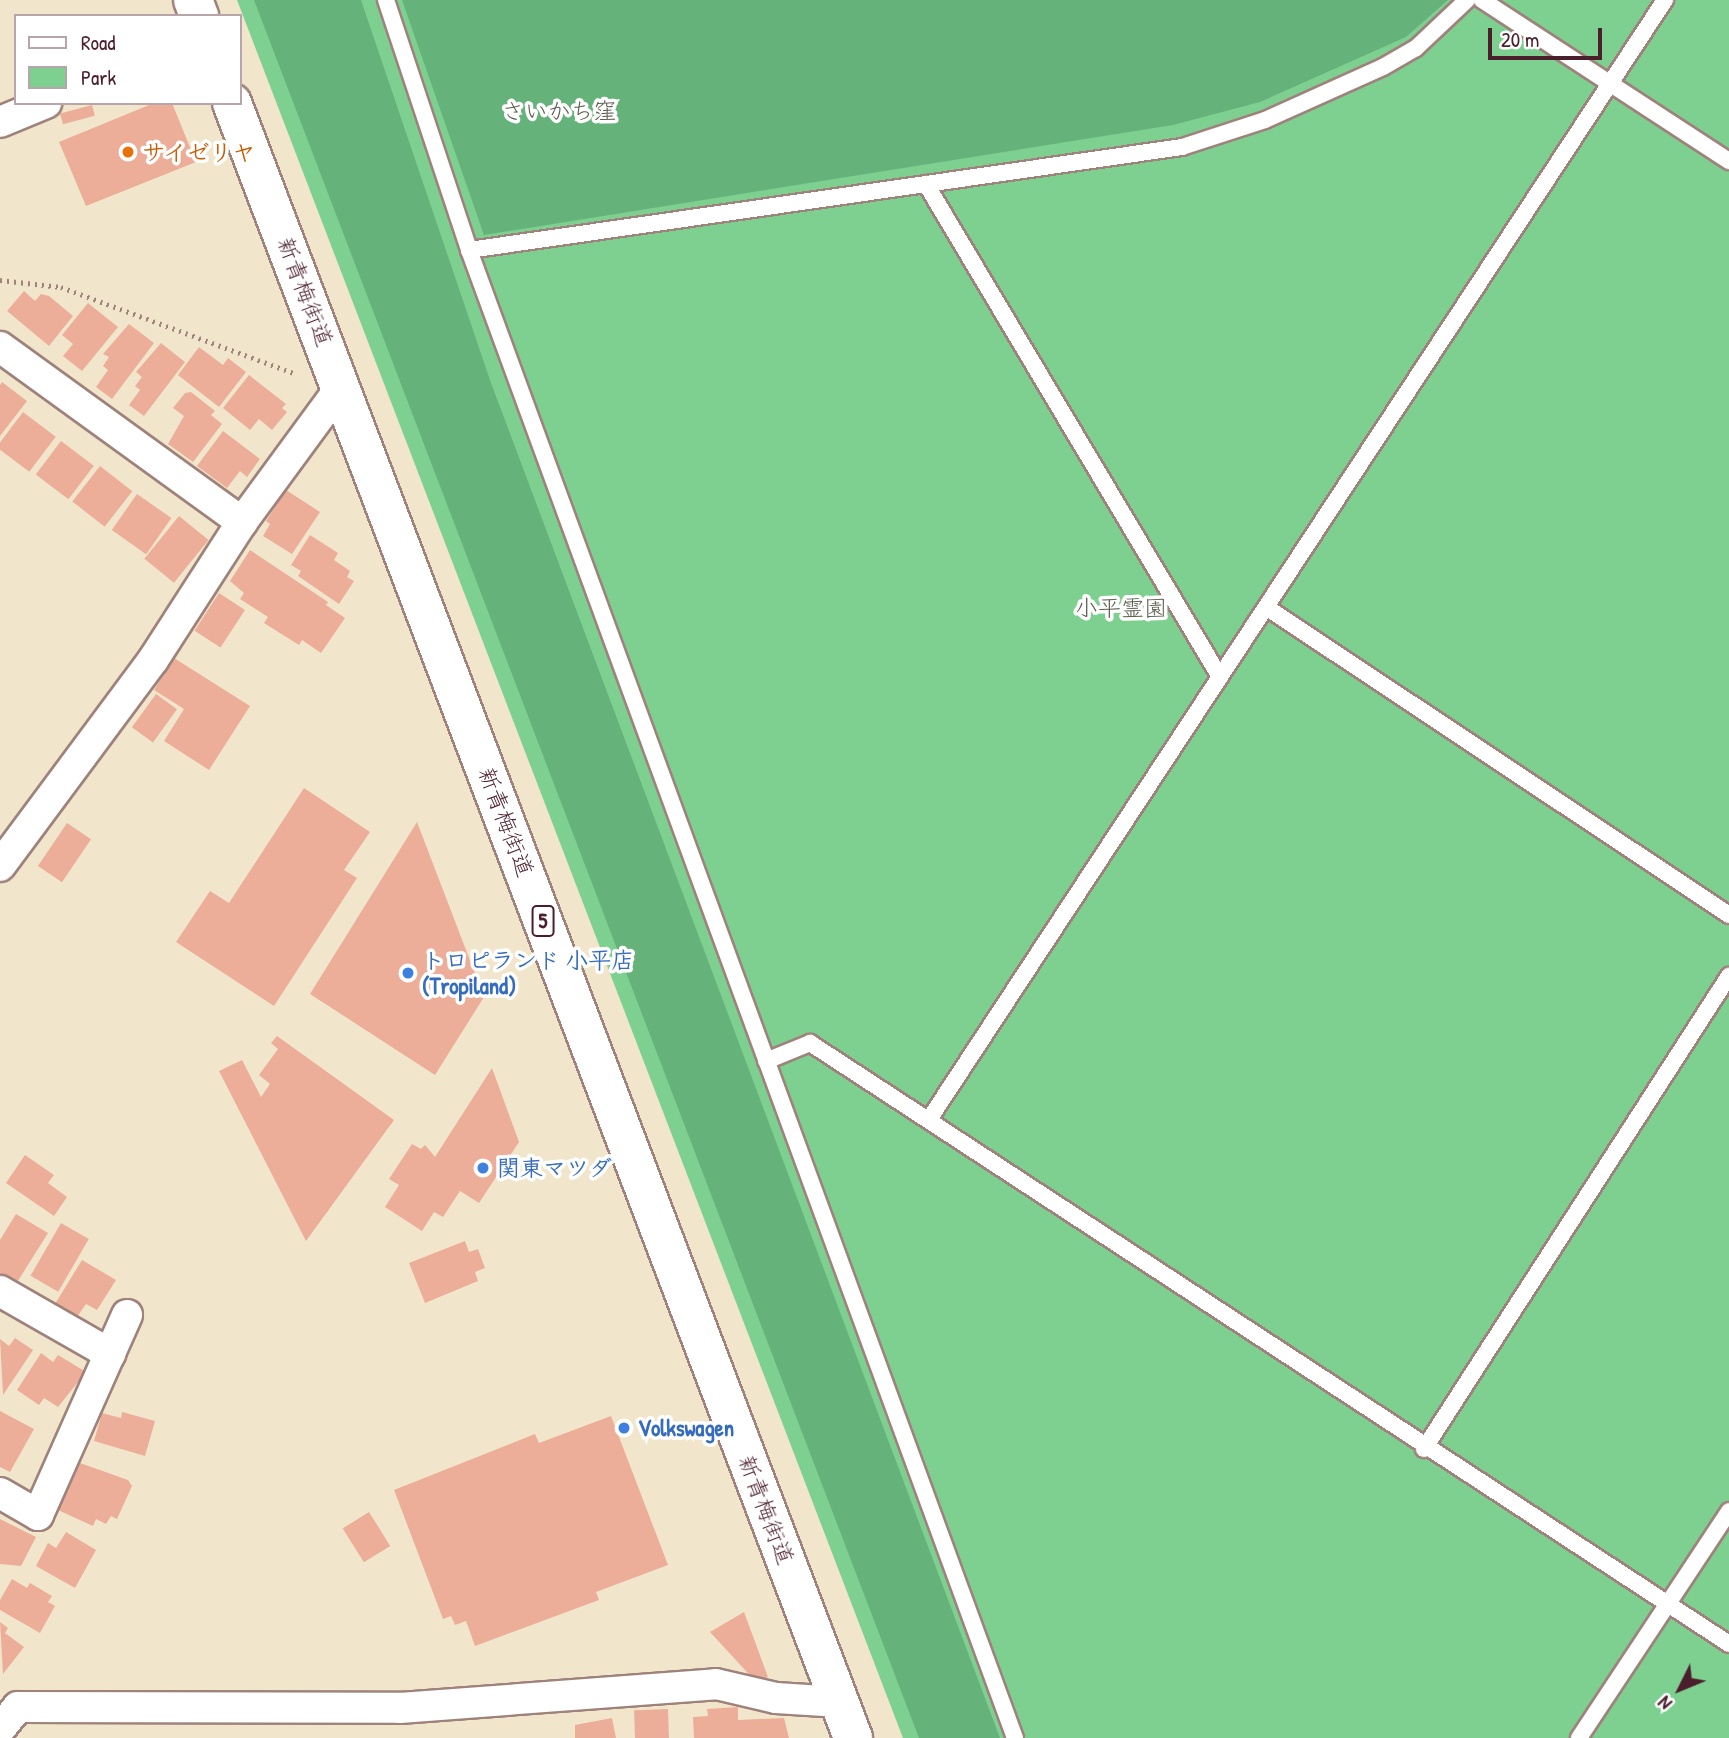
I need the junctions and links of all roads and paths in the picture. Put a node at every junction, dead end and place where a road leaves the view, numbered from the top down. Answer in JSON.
{"nodes":[{"id":1,"x":386,"y":0,"type":"edge"},
{"id":2,"x":1467,"y":0,"type":"edge"},
{"id":3,"x":1482,"y":0,"type":"edge"},
{"id":4,"x":1665,"y":0,"type":"edge"},
{"id":5,"x":1609,"y":84,"type":"junction"},
{"id":6,"x":41,"y":105,"type":"edge"},
{"id":7,"x":233,"y":105,"type":"edge"},
{"id":8,"x":0,"y":122,"type":"edge"},
{"id":9,"x":1729,"y":161,"type":"edge"},
{"id":10,"x":926,"y":184,"type":"junction"},
{"id":11,"x":469,"y":250,"type":"junction"},
{"id":12,"x":0,"y":280,"type":"edge"},
{"id":13,"x":0,"y":347,"type":"edge"},
{"id":14,"x":342,"y":386,"type":"junction"},
{"id":15,"x":242,"y":522,"type":"junction"},
{"id":16,"x":1266,"y":607,"type":"junction"},
{"id":17,"x":1220,"y":677,"type":"junction"},
{"id":18,"x":0,"y":866,"type":"edge"},
{"id":19,"x":1729,"y":915,"type":"edge"},
{"id":20,"x":1729,"y":976,"type":"edge"},
{"id":21,"x":766,"y":1060,"type":"junction"},
{"id":22,"x":930,"y":1118,"type":"junction"},
{"id":23,"x":0,"y":1291,"type":"edge"},
{"id":24,"x":127,"y":1315,"type":"dead end"},
{"id":25,"x":110,"y":1354,"type":"junction"},
{"id":26,"x":1424,"y":1449,"type":"junction"},
{"id":27,"x":0,"y":1493,"type":"edge"},
{"id":28,"x":1729,"y":1511,"type":"edge"},
{"id":29,"x":1669,"y":1605,"type":"junction"},
{"id":30,"x":1729,"y":1644,"type":"edge"},
{"id":31,"x":840,"y":1702,"type":"junction"},
{"id":32,"x":0,"y":1729,"type":"edge"},
{"id":33,"x":853,"y":1738,"type":"edge"},
{"id":34,"x":1015,"y":1738,"type":"edge"},
{"id":35,"x":1579,"y":1738,"type":"edge"}],
"edges":[{"from":1,"to":11,"type":"lane"},
{"from":2,"to":10,"type":"lane"},
{"from":3,"to":5,"type":"lane"},
{"from":4,"to":5,"type":"lane"},
{"from":5,"to":9,"type":"lane"},
{"from":5,"to":16,"type":"lane"},
{"from":6,"to":8,"type":"street"},
{"from":7,"to":14,"type":"main road","name":"新青梅街道","number":"5"},
{"from":10,"to":11,"type":"lane"},
{"from":10,"to":17,"type":"lane"},
{"from":11,"to":21,"type":"lane"},
{"from":12,"to":14,"type":"path"},
{"from":13,"to":15,"type":"street"},
{"from":14,"to":15,"type":"street"},
{"from":14,"to":31,"type":"main road","name":"新青梅街道","number":"5"},
{"from":15,"to":18,"type":"street"},
{"from":16,"to":17,"type":"lane"},
{"from":16,"to":19,"type":"lane"},
{"from":17,"to":22,"type":"lane"},
{"from":20,"to":26,"type":"lane"},
{"from":21,"to":22,"type":"lane"},
{"from":21,"to":34,"type":"lane"},
{"from":22,"to":26,"type":"lane"},
{"from":23,"to":25,"type":"street"},
{"from":24,"to":25,"type":"street"},
{"from":25,"to":27,"type":"street"},
{"from":26,"to":29,"type":"lane"},
{"from":28,"to":29,"type":"lane"},
{"from":29,"to":30,"type":"lane"},
{"from":29,"to":35,"type":"lane"},
{"from":31,"to":32,"type":"street"},
{"from":31,"to":33,"type":"main road","name":"新青梅街道","number":"5"}]}
